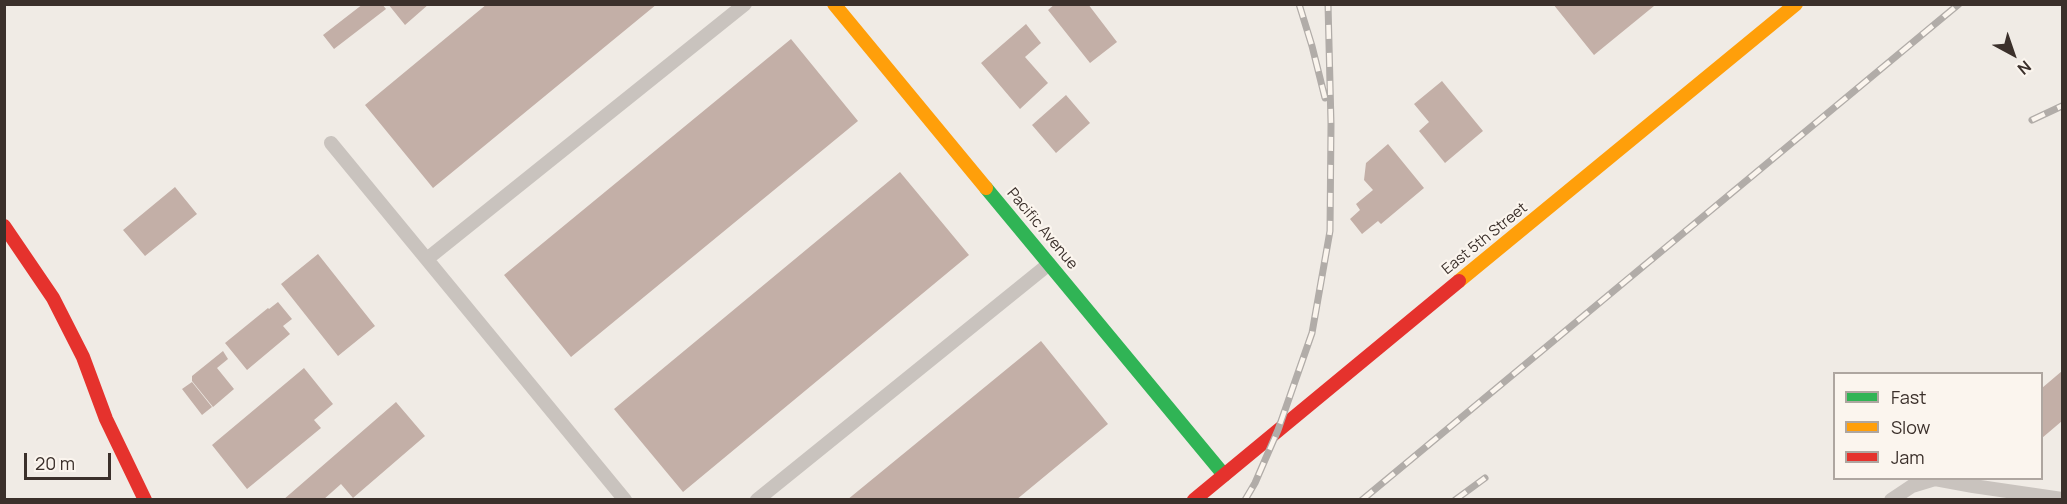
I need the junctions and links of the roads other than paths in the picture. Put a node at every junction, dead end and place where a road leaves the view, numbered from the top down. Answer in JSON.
{"nodes":[{"id":1,"x":745,"y":4,"type":"edge"},
{"id":2,"x":834,"y":4,"type":"edge"},
{"id":3,"x":1797,"y":4,"type":"edge"},
{"id":4,"x":332,"y":143,"type":"dead end"},
{"id":5,"x":4,"y":226,"type":"edge"},
{"id":6,"x":427,"y":259,"type":"junction"},
{"id":7,"x":1049,"y":264,"type":"junction"},
{"id":8,"x":1224,"y":475,"type":"junction"},
{"id":9,"x":1929,"y":480,"type":"edge"},
{"id":10,"x":1944,"y":480,"type":"edge"},
{"id":11,"x":2062,"y":499,"type":"edge"},
{"id":12,"x":145,"y":500,"type":"edge"},
{"id":13,"x":625,"y":500,"type":"edge"},
{"id":14,"x":757,"y":500,"type":"edge"},
{"id":15,"x":1194,"y":500,"type":"edge"},
{"id":16,"x":1891,"y":500,"type":"edge"}],
"edges":[{"from":1,"to":6,"type":"lane"},
{"from":2,"to":7,"type":"street","name":"Pacific Avenue"},
{"from":3,"to":8,"type":"street","name":"East 5th Street"},
{"from":4,"to":6,"type":"lane"},
{"from":5,"to":12,"type":"street"},
{"from":6,"to":13,"type":"lane"},
{"from":7,"to":8,"type":"street","name":"Pacific Avenue"},
{"from":7,"to":14,"type":"lane"},
{"from":8,"to":15,"type":"street","name":"East 5th Street"},
{"from":9,"to":16,"type":"lane"},
{"from":10,"to":11,"type":"lane"}]}
